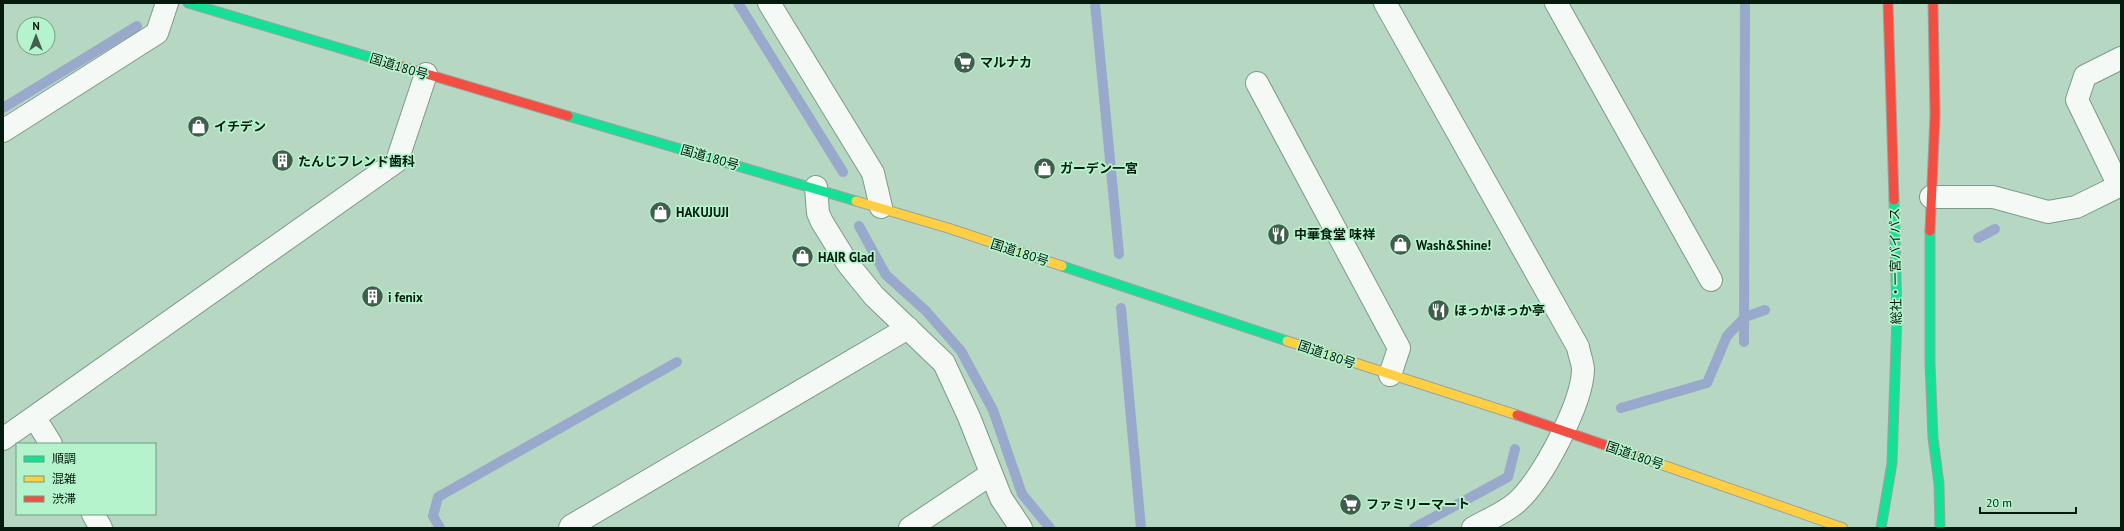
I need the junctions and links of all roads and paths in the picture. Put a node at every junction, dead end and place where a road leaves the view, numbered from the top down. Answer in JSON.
{"nodes":[{"id":1,"x":167,"y":3,"type":"edge"},
{"id":2,"x":188,"y":3,"type":"edge"},
{"id":3,"x":769,"y":3,"type":"edge"},
{"id":4,"x":1385,"y":3,"type":"edge"},
{"id":5,"x":1556,"y":3,"type":"edge"},
{"id":6,"x":1888,"y":3,"type":"edge"},
{"id":7,"x":1933,"y":3,"type":"edge"},
{"id":8,"x":2121,"y":58,"type":"edge"},
{"id":9,"x":426,"y":74,"type":"junction"},
{"id":10,"x":1257,"y":83,"type":"dead end"},
{"id":11,"x":3,"y":131,"type":"edge"},
{"id":12,"x":2120,"y":186,"type":"edge"},
{"id":13,"x":816,"y":188,"type":"junction"},
{"id":14,"x":1931,"y":197,"type":"junction"},
{"id":15,"x":880,"y":207,"type":"junction"},
{"id":16,"x":1711,"y":280,"type":"dead end"},
{"id":17,"x":908,"y":328,"type":"junction"},
{"id":18,"x":1390,"y":376,"type":"junction"},
{"id":19,"x":35,"y":418,"type":"junction"},
{"id":20,"x":1563,"y":430,"type":"junction"},
{"id":21,"x":3,"y":440,"type":"edge"},
{"id":22,"x":50,"y":443,"type":"edge"},
{"id":23,"x":991,"y":474,"type":"junction"},
{"id":24,"x":93,"y":515,"type":"edge"},
{"id":25,"x":1808,"y":515,"type":"junction"},
{"id":26,"x":101,"y":528,"type":"edge"},
{"id":27,"x":570,"y":528,"type":"edge"},
{"id":28,"x":910,"y":528,"type":"edge"},
{"id":29,"x":1021,"y":528,"type":"edge"},
{"id":30,"x":1473,"y":528,"type":"edge"},
{"id":31,"x":1813,"y":528,"type":"edge"},
{"id":32,"x":1843,"y":528,"type":"edge"},
{"id":33,"x":1881,"y":528,"type":"edge"},
{"id":34,"x":1940,"y":528,"type":"edge"}],
"edges":[{"from":1,"to":11,"type":"street"},
{"from":2,"to":9,"type":"highway","name":"国道180号"},
{"from":3,"to":15,"type":"street"},
{"from":4,"to":20,"type":"street"},
{"from":5,"to":16,"type":"street"},
{"from":6,"to":33,"type":"highway","name":"総社・一宮バイパス"},
{"from":7,"to":14,"type":"highway"},
{"from":8,"to":12,"type":"street"},
{"from":9,"to":13,"type":"highway","name":"国道180号"},
{"from":9,"to":19,"type":"street"},
{"from":10,"to":18,"type":"street"},
{"from":12,"to":14,"type":"street"},
{"from":13,"to":15,"type":"highway","name":"国道180号"},
{"from":13,"to":17,"type":"street"},
{"from":14,"to":34,"type":"highway"},
{"from":15,"to":18,"type":"highway","name":"国道180号"},
{"from":17,"to":23,"type":"street"},
{"from":17,"to":27,"type":"street"},
{"from":18,"to":20,"type":"highway","name":"国道180号"},
{"from":19,"to":21,"type":"street"},
{"from":19,"to":22,"type":"street"},
{"from":20,"to":25,"type":"highway","name":"国道180号"},
{"from":20,"to":30,"type":"street"},
{"from":23,"to":28,"type":"street"},
{"from":23,"to":29,"type":"street"},
{"from":24,"to":26,"type":"street"},
{"from":25,"to":31,"type":"highway"},
{"from":25,"to":32,"type":"highway","name":"国道180号"}]}
